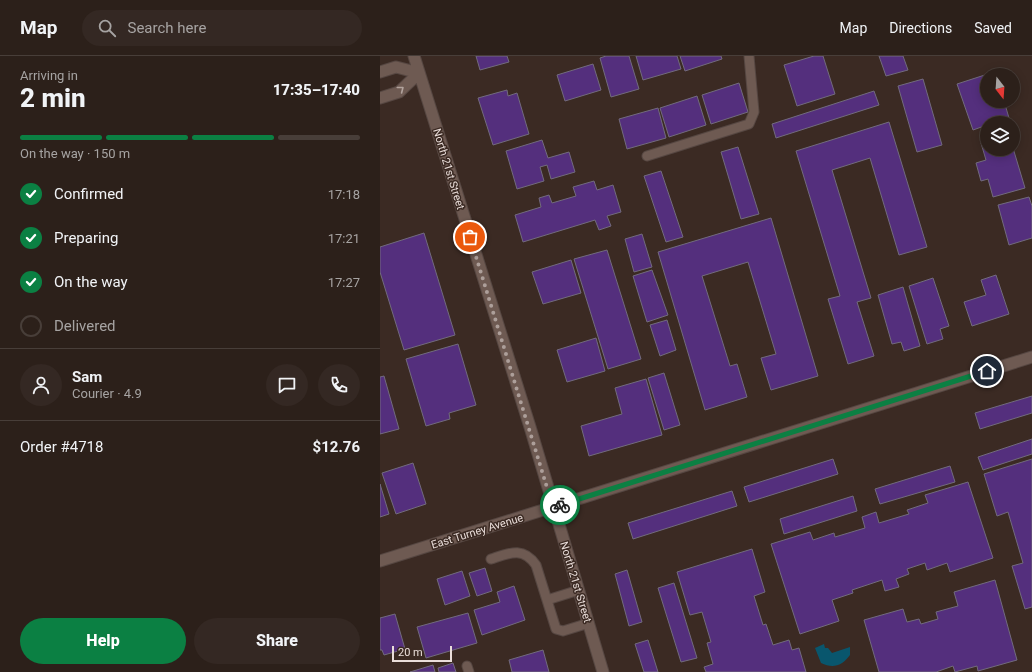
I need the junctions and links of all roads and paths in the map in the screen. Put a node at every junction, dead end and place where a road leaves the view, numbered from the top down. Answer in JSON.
{"nodes":[{"id":1,"x":414,"y":56,"type":"edge"},
{"id":2,"x":749,"y":56,"type":"edge"},
{"id":3,"x":380,"y":72,"type":"edge"},
{"id":4,"x":419,"y":73,"type":"junction"},
{"id":5,"x":380,"y":98,"type":"edge"},
{"id":6,"x":647,"y":156,"type":"dead end"},
{"id":7,"x":1032,"y":357,"type":"edge"},
{"id":8,"x":553,"y":507,"type":"junction"},
{"id":9,"x":491,"y":559,"type":"dead end"},
{"id":10,"x":380,"y":561,"type":"edge"},
{"id":11,"x":579,"y":590,"type":"junction"},
{"id":12,"x":547,"y":600,"type":"junction"},
{"id":13,"x":589,"y":623,"type":"junction"},
{"id":14,"x":603,"y":672,"type":"edge"}],
"edges":[{"from":1,"to":4,"type":"street","name":"North 21st Street"},
{"from":2,"to":6,"type":"lane"},
{"from":3,"to":4,"type":"street"},
{"from":5,"to":4,"type":"street","one_way":true},
{"from":4,"to":8,"type":"street","name":"North 21st Street"},
{"from":7,"to":8,"type":"street","name":"East Turney Avenue"},
{"from":8,"to":10,"type":"street","name":"East Turney Avenue"},
{"from":8,"to":11,"type":"street","name":"North 21st Street"},
{"from":9,"to":12,"type":"lane"},
{"from":11,"to":12,"type":"lane"},
{"from":11,"to":13,"type":"street","name":"North 21st Street"},
{"from":12,"to":13,"type":"lane"},
{"from":13,"to":14,"type":"street","name":"North 21st Street"}]}
